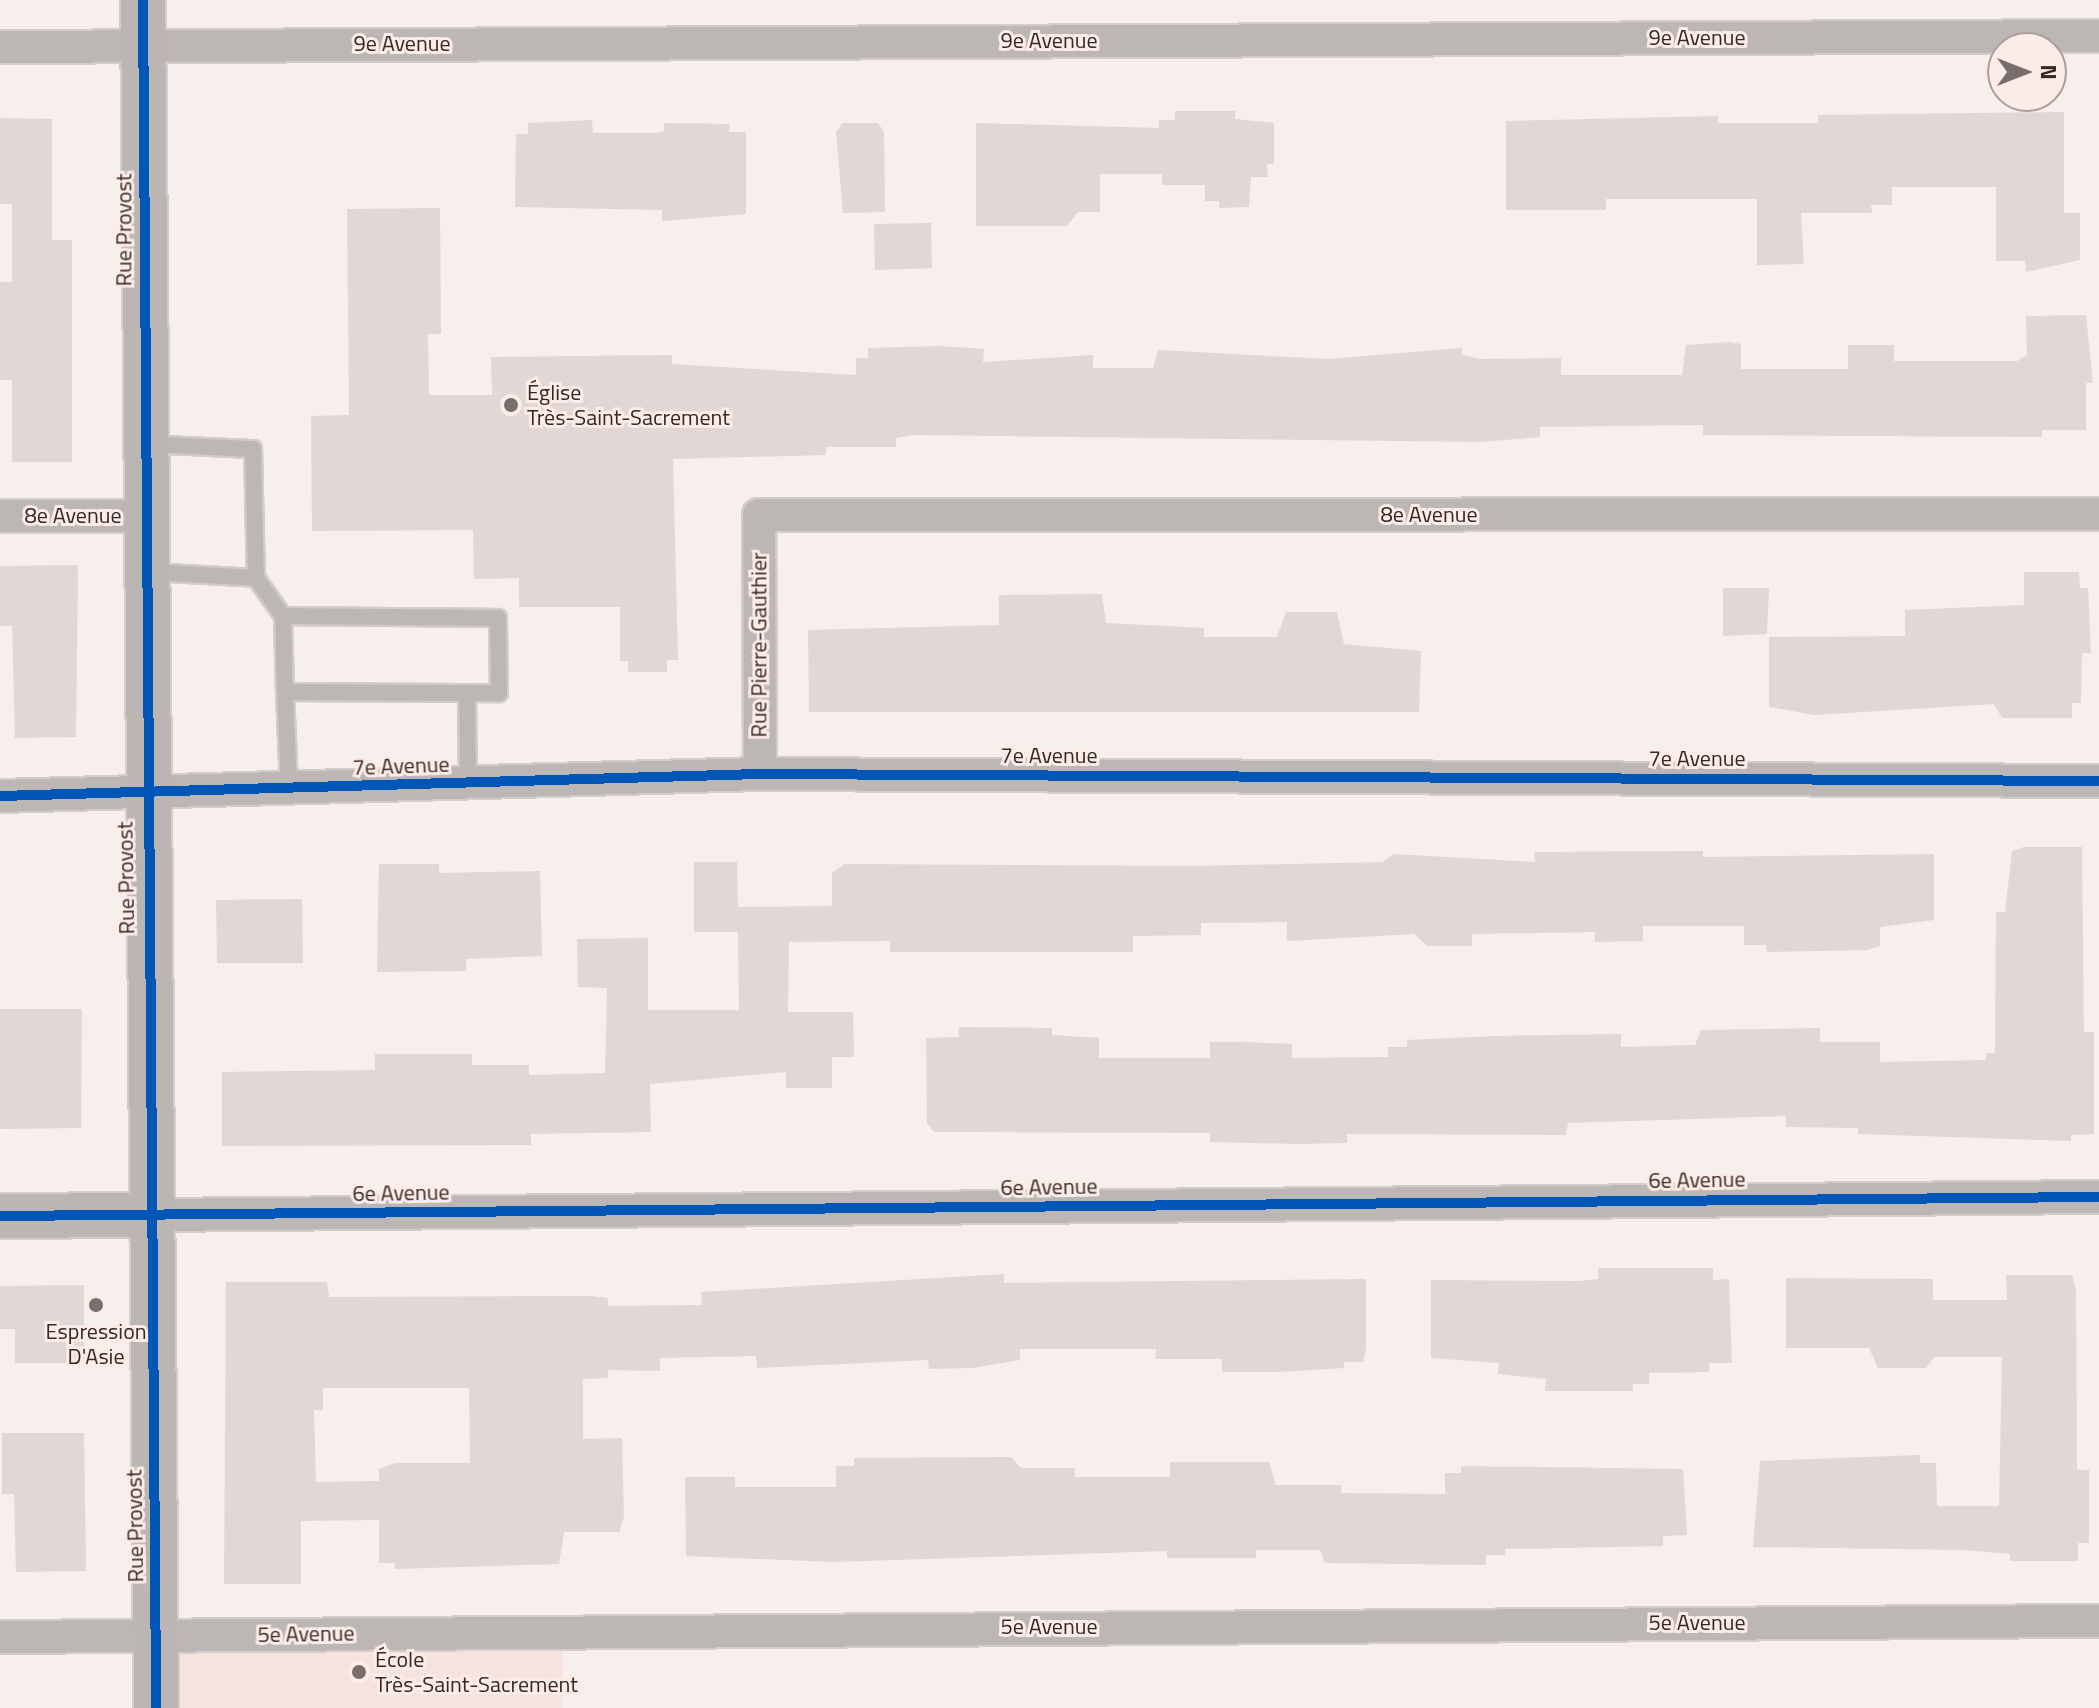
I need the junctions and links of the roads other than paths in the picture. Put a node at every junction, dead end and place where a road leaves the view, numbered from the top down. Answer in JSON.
{"nodes":[{"id":1,"x":143,"y":0,"type":"edge"},
{"id":2,"x":2099,"y":36,"type":"edge"},
{"id":3,"x":143,"y":46,"type":"junction"},
{"id":4,"x":0,"y":47,"type":"edge"},
{"id":5,"x":145,"y":444,"type":"junction"},
{"id":6,"x":2099,"y":514,"type":"edge"},
{"id":7,"x":759,"y":515,"type":"joint"},
{"id":8,"x":0,"y":516,"type":"edge"},
{"id":9,"x":145,"y":516,"type":"junction"},
{"id":10,"x":145,"y":572,"type":"junction"},
{"id":11,"x":256,"y":578,"type":"junction"},
{"id":12,"x":283,"y":616,"type":"junction"},
{"id":13,"x":285,"y":692,"type":"junction"},
{"id":14,"x":467,"y":693,"type":"junction"},
{"id":15,"x":760,"y":774,"type":"junction"},
{"id":16,"x":2099,"y":781,"type":"edge"},
{"id":17,"x":468,"y":784,"type":"junction"},
{"id":18,"x":289,"y":789,"type":"junction"},
{"id":19,"x":145,"y":795,"type":"junction"},
{"id":20,"x":0,"y":796,"type":"edge"},
{"id":21,"x":2099,"y":1197,"type":"edge"},
{"id":22,"x":151,"y":1215,"type":"junction"},
{"id":23,"x":0,"y":1216,"type":"edge"},
{"id":24,"x":2099,"y":1621,"type":"edge"},
{"id":25,"x":0,"y":1637,"type":"edge"},
{"id":26,"x":156,"y":1637,"type":"junction"},
{"id":27,"x":156,"y":1708,"type":"edge"}],
"edges":[{"from":1,"to":3,"type":"street","name":"Rue Provost"},
{"from":2,"to":3,"type":"street","name":"9e Avenue"},
{"from":3,"to":4,"type":"street","name":"9e Avenue"},
{"from":3,"to":5,"type":"street","name":"Rue Provost"},
{"from":5,"to":9,"type":"street","name":"Rue Provost"},
{"from":5,"to":11,"type":"lane"},
{"from":6,"to":7,"type":"street","name":"8e Avenue"},
{"from":7,"to":15,"type":"street","name":"Rue Pierre-Gauthier"},
{"from":8,"to":9,"type":"street","name":"8e Avenue"},
{"from":9,"to":10,"type":"street","name":"Rue Provost"},
{"from":10,"to":11,"type":"lane"},
{"from":10,"to":19,"type":"street","name":"Rue Provost"},
{"from":11,"to":12,"type":"lane"},
{"from":12,"to":13,"type":"lane"},
{"from":12,"to":14,"type":"lane"},
{"from":13,"to":14,"type":"lane"},
{"from":13,"to":18,"type":"lane"},
{"from":14,"to":17,"type":"lane"},
{"from":15,"to":16,"type":"street","name":"7e Avenue"},
{"from":15,"to":17,"type":"street","name":"7e Avenue"},
{"from":17,"to":18,"type":"street","name":"7e Avenue"},
{"from":18,"to":19,"type":"street","name":"7e Avenue"},
{"from":19,"to":20,"type":"street","name":"7e Avenue"},
{"from":19,"to":22,"type":"street","name":"Rue Provost"},
{"from":21,"to":22,"type":"street","name":"6e Avenue"},
{"from":22,"to":23,"type":"street","name":"6e Avenue"},
{"from":22,"to":26,"type":"street","name":"Rue Provost"},
{"from":24,"to":26,"type":"street","name":"5e Avenue"},
{"from":25,"to":26,"type":"street","name":"5e Avenue"},
{"from":26,"to":27,"type":"street","name":"Rue Provost"}]}
